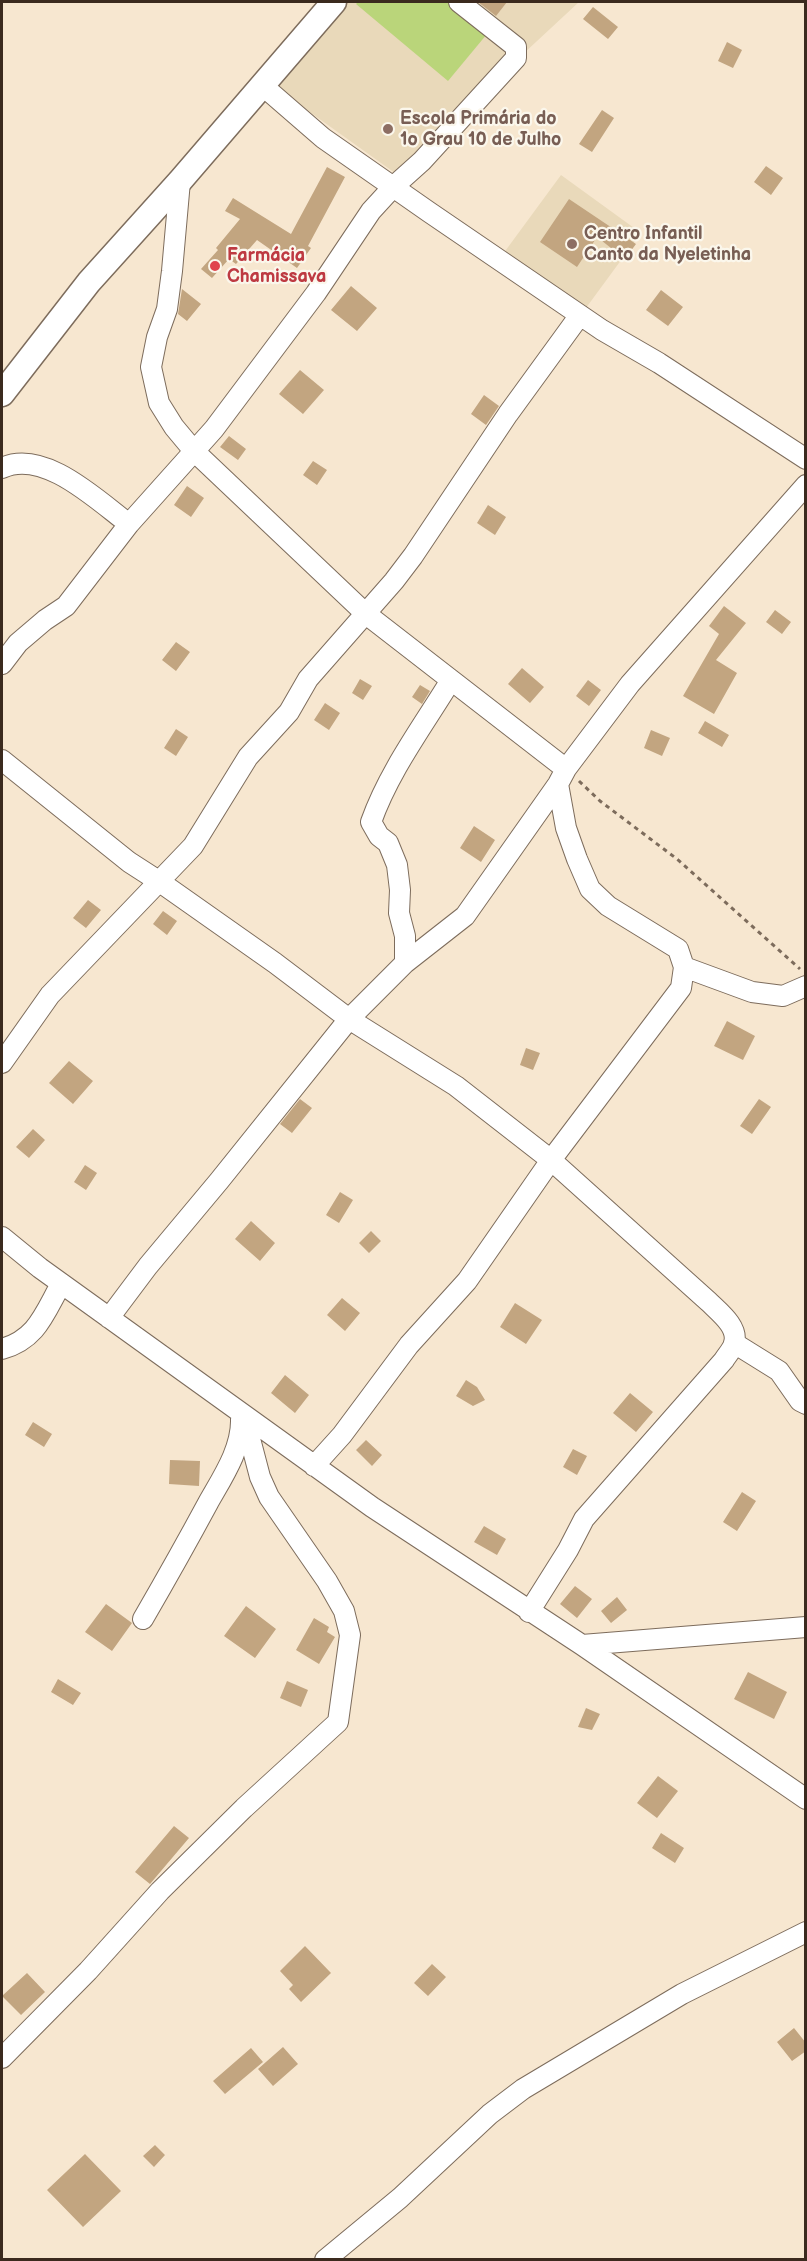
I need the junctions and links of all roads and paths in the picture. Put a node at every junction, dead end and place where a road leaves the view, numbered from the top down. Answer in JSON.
{"nodes":[{"id":1,"x":334,"y":2,"type":"edge"},
{"id":2,"x":459,"y":2,"type":"edge"},
{"id":3,"x":263,"y":86,"type":"junction"},
{"id":4,"x":180,"y":181,"type":"junction"},
{"id":5,"x":393,"y":187,"type":"junction"},
{"id":6,"x":580,"y":315,"type":"junction"},
{"id":7,"x":2,"y":394,"type":"edge"},
{"id":8,"x":194,"y":451,"type":"junction"},
{"id":9,"x":806,"y":459,"type":"edge"},
{"id":10,"x":2,"y":468,"type":"edge"},
{"id":11,"x":806,"y":485,"type":"edge"},
{"id":12,"x":129,"y":524,"type":"junction"},
{"id":13,"x":366,"y":614,"type":"junction"},
{"id":14,"x":2,"y":664,"type":"edge"},
{"id":15,"x":451,"y":680,"type":"junction"},
{"id":16,"x":2,"y":760,"type":"edge"},
{"id":17,"x":562,"y":777,"type":"junction"},
{"id":18,"x":160,"y":882,"type":"junction"},
{"id":19,"x":405,"y":963,"type":"junction"},
{"id":20,"x":684,"y":967,"type":"junction"},
{"id":21,"x":806,"y":975,"type":"edge"},
{"id":22,"x":806,"y":986,"type":"edge"},
{"id":23,"x":349,"y":1019,"type":"junction"},
{"id":24,"x":2,"y":1063,"type":"edge"},
{"id":25,"x":551,"y":1160,"type":"junction"},
{"id":26,"x":2,"y":1237,"type":"edge"},
{"id":27,"x":61,"y":1284,"type":"junction"},
{"id":28,"x":110,"y":1318,"type":"junction"},
{"id":29,"x":734,"y":1343,"type":"junction"},
{"id":30,"x":2,"y":1349,"type":"edge"},
{"id":31,"x":806,"y":1404,"type":"edge"},
{"id":32,"x":241,"y":1421,"type":"junction"},
{"id":33,"x":314,"y":1466,"type":"junction"},
{"id":34,"x":529,"y":1612,"type":"junction"},
{"id":35,"x":143,"y":1619,"type":"dead end"},
{"id":36,"x":806,"y":1627,"type":"edge"},
{"id":37,"x":582,"y":1645,"type":"junction"},
{"id":38,"x":806,"y":1799,"type":"edge"},
{"id":39,"x":806,"y":1932,"type":"edge"},
{"id":40,"x":2,"y":2058,"type":"edge"},
{"id":41,"x":325,"y":2259,"type":"edge"}],
"edges":[{"from":1,"to":3,"type":"street"},
{"from":2,"to":5,"type":"street"},
{"from":3,"to":4,"type":"street"},
{"from":3,"to":5,"type":"street"},
{"from":4,"to":7,"type":"street"},
{"from":4,"to":8,"type":"street"},
{"from":5,"to":6,"type":"street"},
{"from":5,"to":8,"type":"street"},
{"from":6,"to":9,"type":"street"},
{"from":6,"to":13,"type":"street"},
{"from":8,"to":12,"type":"street"},
{"from":8,"to":13,"type":"street"},
{"from":10,"to":12,"type":"street"},
{"from":11,"to":17,"type":"street"},
{"from":12,"to":14,"type":"street"},
{"from":13,"to":15,"type":"street"},
{"from":13,"to":18,"type":"street"},
{"from":15,"to":17,"type":"street"},
{"from":15,"to":19,"type":"street"},
{"from":16,"to":18,"type":"street"},
{"from":17,"to":19,"type":"street"},
{"from":17,"to":20,"type":"street"},
{"from":17,"to":21,"type":"path"},
{"from":18,"to":23,"type":"street"},
{"from":18,"to":24,"type":"street"},
{"from":19,"to":23,"type":"street"},
{"from":20,"to":22,"type":"street"},
{"from":20,"to":25,"type":"street"},
{"from":23,"to":25,"type":"street"},
{"from":23,"to":28,"type":"street"},
{"from":25,"to":29,"type":"street"},
{"from":25,"to":33,"type":"street"},
{"from":26,"to":27,"type":"street"},
{"from":27,"to":28,"type":"street"},
{"from":27,"to":30,"type":"street"},
{"from":28,"to":32,"type":"street"},
{"from":29,"to":31,"type":"street"},
{"from":29,"to":34,"type":"street"},
{"from":32,"to":33,"type":"street"},
{"from":32,"to":35,"type":"street"},
{"from":32,"to":40,"type":"street"},
{"from":33,"to":34,"type":"street"},
{"from":34,"to":37,"type":"street"},
{"from":36,"to":37,"type":"street"},
{"from":37,"to":38,"type":"street"},
{"from":39,"to":41,"type":"street"}]}
